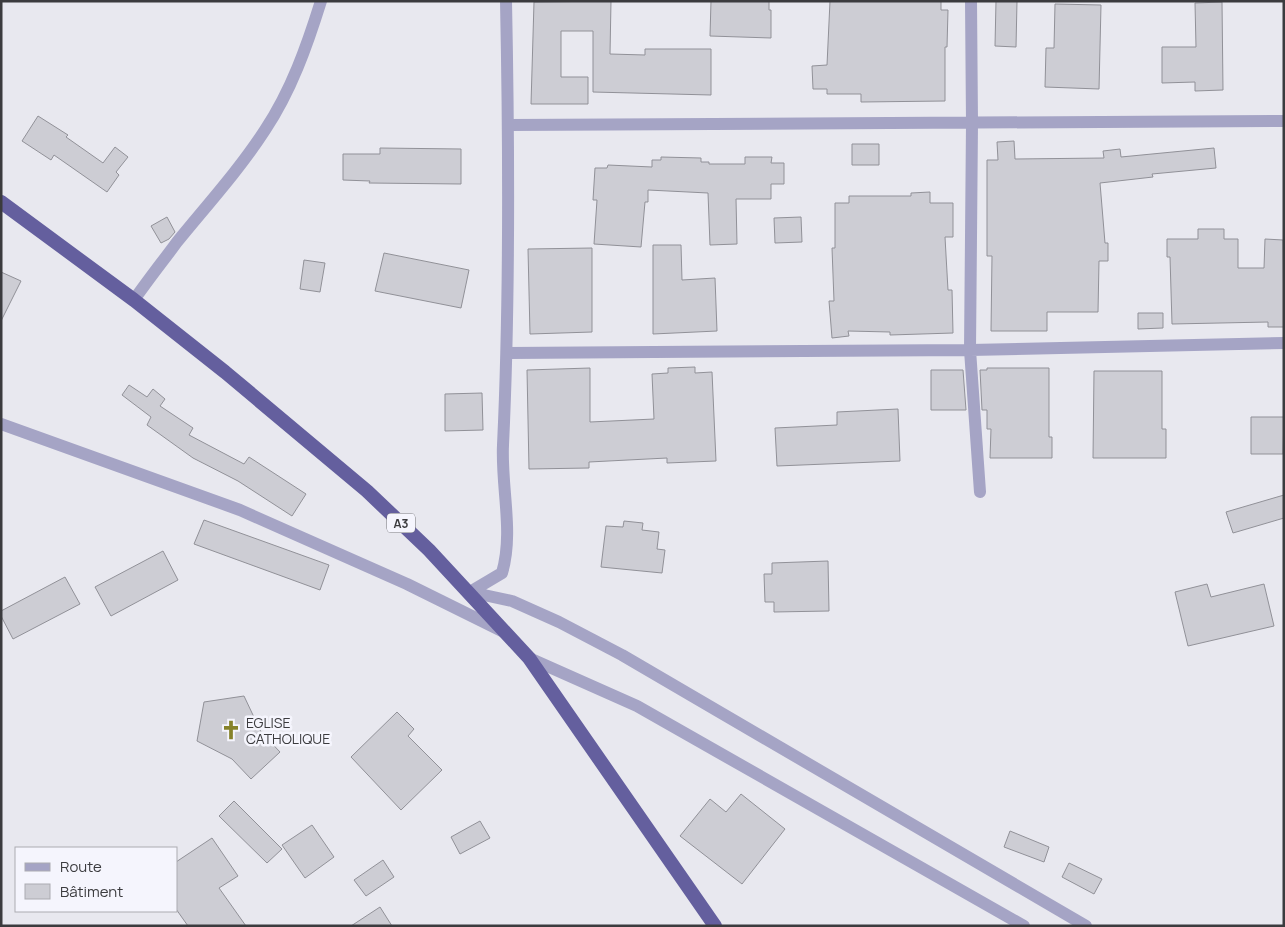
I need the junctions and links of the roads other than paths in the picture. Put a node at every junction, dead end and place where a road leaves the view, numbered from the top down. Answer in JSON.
{"nodes":[{"id":1,"x":321,"y":1,"type":"edge"},
{"id":2,"x":506,"y":1,"type":"edge"},
{"id":3,"x":971,"y":1,"type":"edge"},
{"id":4,"x":1284,"y":121,"type":"edge"},
{"id":5,"x":972,"y":123,"type":"junction"},
{"id":6,"x":508,"y":125,"type":"junction"},
{"id":7,"x":1,"y":202,"type":"edge"},
{"id":8,"x":134,"y":300,"type":"junction"},
{"id":9,"x":1284,"y":343,"type":"edge"},
{"id":10,"x":970,"y":350,"type":"junction"},
{"id":11,"x":508,"y":353,"type":"junction"},
{"id":12,"x":1,"y":424,"type":"edge"},
{"id":13,"x":980,"y":492,"type":"dead end"},
{"id":14,"x":470,"y":592,"type":"junction"},
{"id":15,"x":506,"y":633,"type":"junction"},
{"id":16,"x":529,"y":658,"type":"junction"},
{"id":17,"x":715,"y":926,"type":"edge"},
{"id":18,"x":1024,"y":926,"type":"edge"},
{"id":19,"x":1086,"y":926,"type":"edge"}],
"edges":[{"from":1,"to":8,"type":"street"},
{"from":2,"to":6,"type":"street"},
{"from":3,"to":5,"type":"street"},
{"from":4,"to":5,"type":"street"},
{"from":5,"to":6,"type":"street"},
{"from":5,"to":10,"type":"street"},
{"from":6,"to":11,"type":"street"},
{"from":7,"to":8,"type":"highway","number":"A3"},
{"from":8,"to":14,"type":"highway","number":"A3"},
{"from":9,"to":10,"type":"street"},
{"from":10,"to":11,"type":"street"},
{"from":10,"to":13,"type":"street"},
{"from":11,"to":14,"type":"street"},
{"from":12,"to":15,"type":"street"},
{"from":14,"to":15,"type":"highway","number":"A3"},
{"from":14,"to":19,"type":"street"},
{"from":15,"to":16,"type":"highway","number":"A3"},
{"from":16,"to":17,"type":"highway","number":"A3"},
{"from":16,"to":18,"type":"street"}]}
